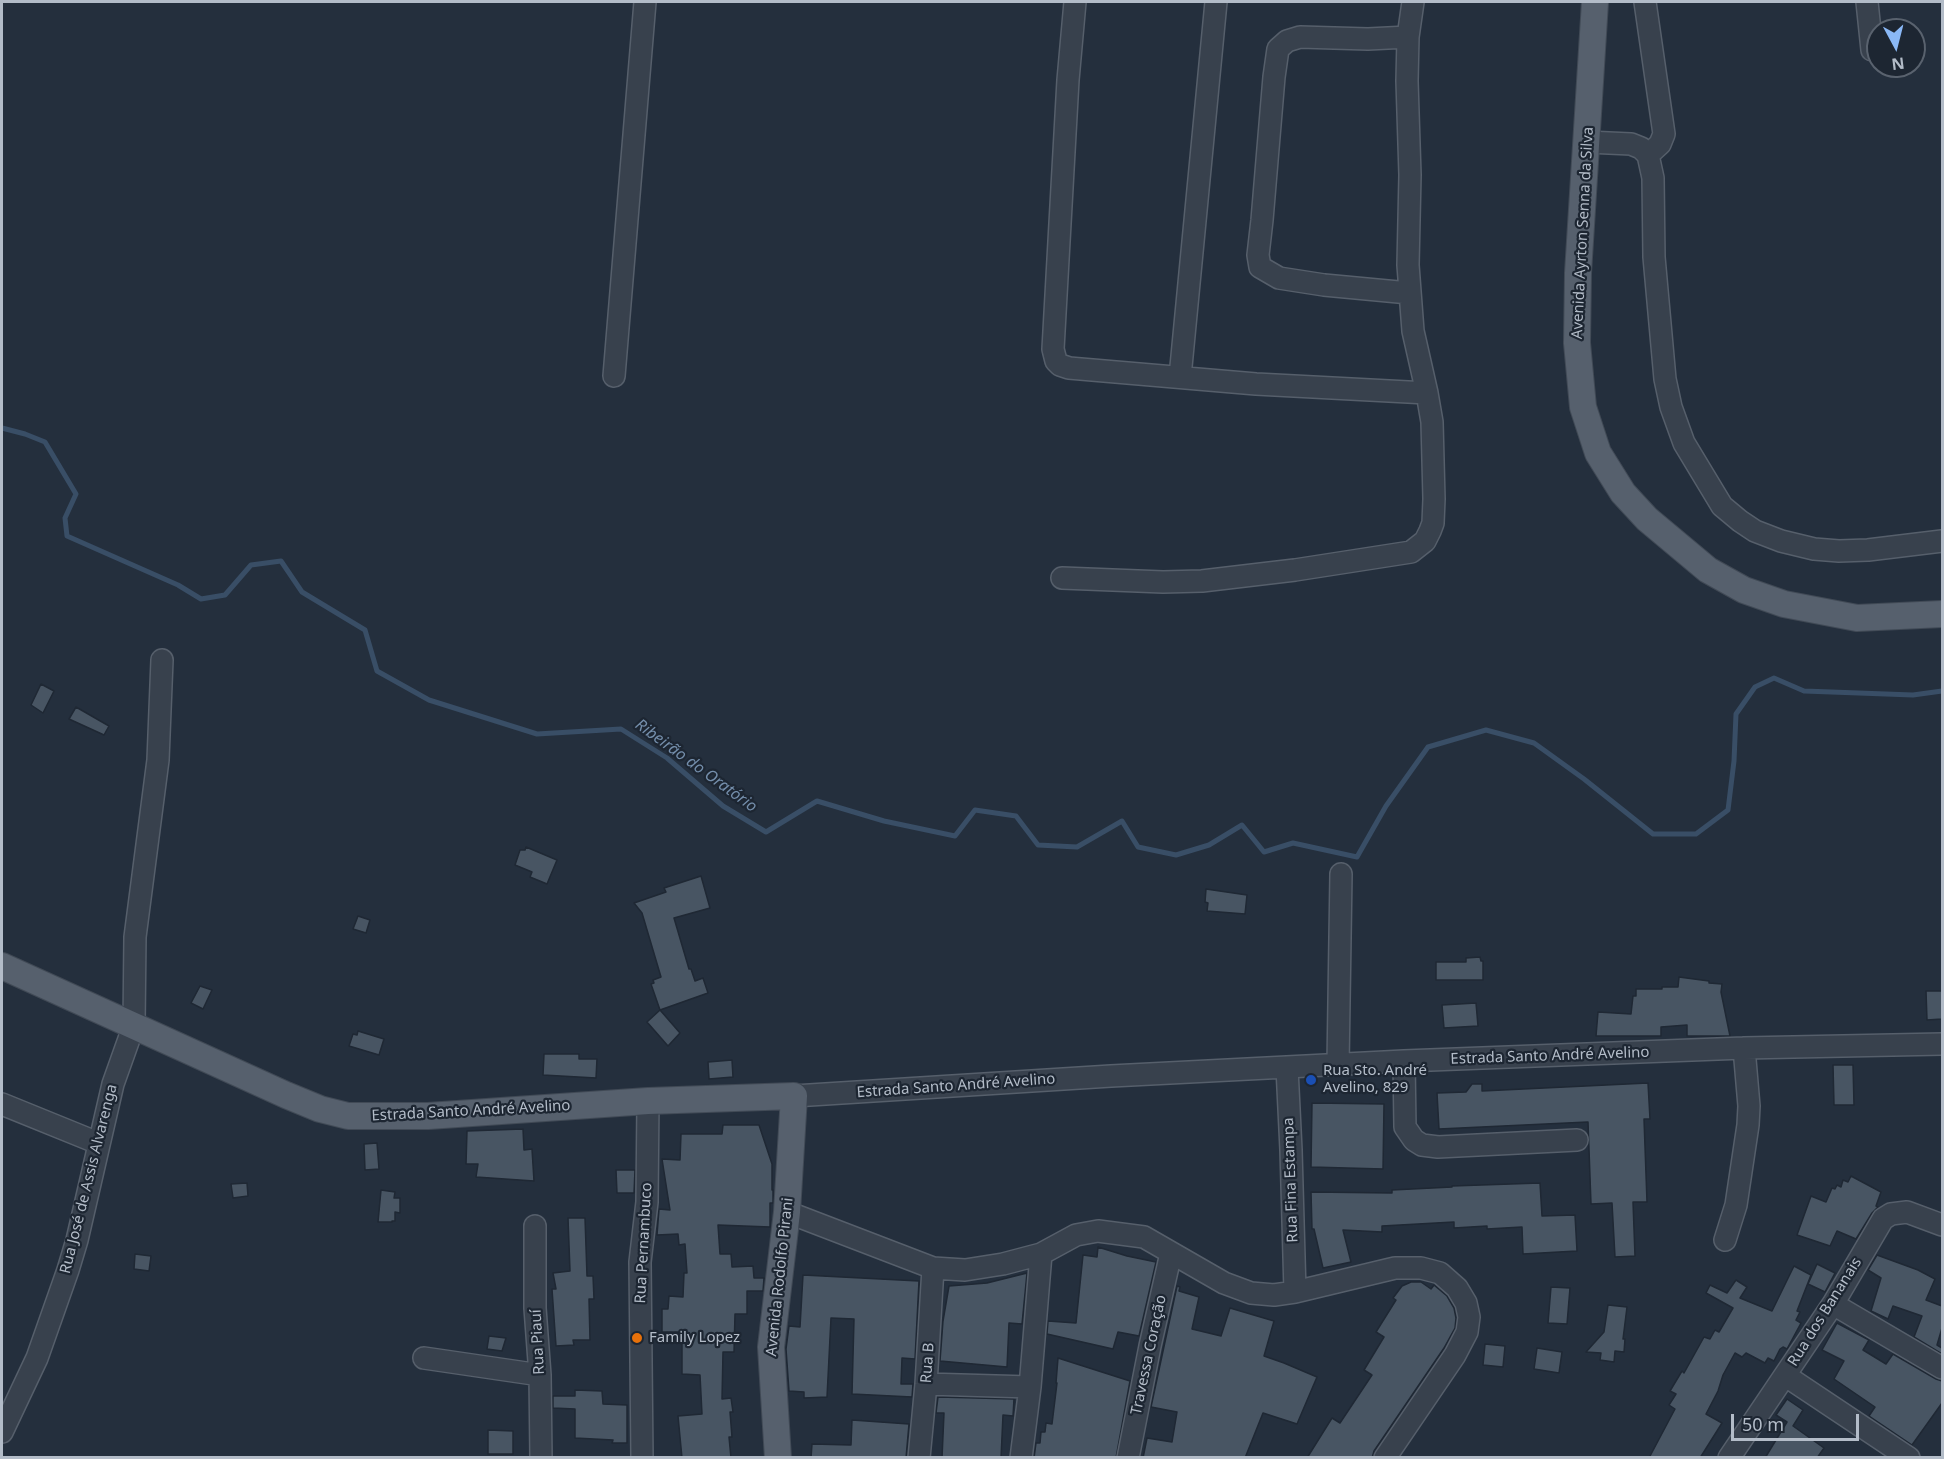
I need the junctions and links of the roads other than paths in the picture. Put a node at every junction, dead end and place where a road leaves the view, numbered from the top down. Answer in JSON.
{"nodes":[{"id":1,"x":645,"y":2,"type":"edge"},
{"id":2,"x":1075,"y":2,"type":"edge"},
{"id":3,"x":1216,"y":2,"type":"edge"},
{"id":4,"x":1413,"y":2,"type":"edge"},
{"id":5,"x":1596,"y":2,"type":"edge"},
{"id":6,"x":1645,"y":2,"type":"edge"},
{"id":7,"x":1867,"y":2,"type":"edge"},
{"id":8,"x":1869,"y":18,"type":"edge"},
{"id":9,"x":1408,"y":37,"type":"junction"},
{"id":10,"x":1587,"y":142,"type":"junction"},
{"id":11,"x":1648,"y":155,"type":"junction"},
{"id":12,"x":1409,"y":293,"type":"junction"},
{"id":13,"x":614,"y":376,"type":"dead end"},
{"id":14,"x":1180,"y":377,"type":"junction"},
{"id":15,"x":1427,"y":393,"type":"junction"},
{"id":16,"x":1942,"y":541,"type":"edge"},
{"id":17,"x":1062,"y":578,"type":"dead end"},
{"id":18,"x":1942,"y":614,"type":"edge"},
{"id":19,"x":162,"y":660,"type":"dead end"},
{"id":20,"x":1341,"y":874,"type":"dead end"},
{"id":21,"x":2,"y":966,"type":"edge"},
{"id":22,"x":134,"y":1025,"type":"junction"},
{"id":23,"x":1942,"y":1044,"type":"edge"},
{"id":24,"x":1745,"y":1058,"type":"junction"},
{"id":25,"x":1404,"y":1061,"type":"junction"},
{"id":26,"x":1338,"y":1065,"type":"junction"},
{"id":27,"x":1287,"y":1068,"type":"junction"},
{"id":28,"x":794,"y":1096,"type":"junction"},
{"id":29,"x":648,"y":1101,"type":"junction"},
{"id":30,"x":2,"y":1104,"type":"edge"},
{"id":31,"x":1578,"y":1140,"type":"dead end"},
{"id":32,"x":98,"y":1143,"type":"junction"},
{"id":33,"x":787,"y":1212,"type":"junction"},
{"id":34,"x":535,"y":1226,"type":"dead end"},
{"id":35,"x":1942,"y":1226,"type":"edge"},
{"id":36,"x":1725,"y":1240,"type":"dead end"},
{"id":37,"x":1171,"y":1253,"type":"junction"},
{"id":38,"x":1041,"y":1254,"type":"junction"},
{"id":39,"x":933,"y":1268,"type":"junction"},
{"id":40,"x":1295,"y":1292,"type":"junction"},
{"id":41,"x":1833,"y":1304,"type":"junction"},
{"id":42,"x":424,"y":1358,"type":"dead end"},
{"id":43,"x":1942,"y":1368,"type":"edge"},
{"id":44,"x":540,"y":1375,"type":"junction"},
{"id":45,"x":1786,"y":1376,"type":"junction"},
{"id":46,"x":927,"y":1384,"type":"junction"},
{"id":47,"x":1030,"y":1387,"type":"junction"},
{"id":48,"x":2,"y":1432,"type":"edge"},
{"id":49,"x":541,"y":1458,"type":"edge"},
{"id":50,"x":642,"y":1458,"type":"edge"},
{"id":51,"x":778,"y":1458,"type":"edge"},
{"id":52,"x":919,"y":1458,"type":"edge"},
{"id":53,"x":1021,"y":1458,"type":"edge"},
{"id":54,"x":1128,"y":1458,"type":"edge"},
{"id":55,"x":1385,"y":1458,"type":"edge"},
{"id":56,"x":1729,"y":1458,"type":"edge"},
{"id":57,"x":1909,"y":1458,"type":"edge"}],
"edges":[{"from":1,"to":13,"type":"street"},
{"from":2,"to":14,"type":"street"},
{"from":3,"to":14,"type":"street"},
{"from":4,"to":9,"type":"street"},
{"from":5,"to":10,"type":"main road","name":"Avenida Ayrton Senna da Silva"},
{"from":6,"to":11,"type":"street"},
{"from":7,"to":8,"type":"street"},
{"from":9,"to":12,"type":"street"},
{"from":9,"to":12,"type":"street"},
{"from":10,"to":11,"type":"street"},
{"from":10,"to":18,"type":"main road","name":"Avenida Ayrton Senna da Silva"},
{"from":11,"to":16,"type":"street"},
{"from":12,"to":15,"type":"street"},
{"from":14,"to":15,"type":"street"},
{"from":15,"to":17,"type":"street"},
{"from":19,"to":22,"type":"street","name":"Rua José de Assis Alvarenga"},
{"from":20,"to":26,"type":"street"},
{"from":21,"to":22,"type":"main road","name":"Estrada Santo André Avelino"},
{"from":22,"to":29,"type":"main road","name":"Estrada Santo André Avelino"},
{"from":22,"to":32,"type":"street","name":"Rua José de Assis Alvarenga"},
{"from":23,"to":24,"type":"street","name":"Estrada Santo André Avelino"},
{"from":24,"to":25,"type":"street","name":"Estrada Santo André Avelino"},
{"from":24,"to":36,"type":"street"},
{"from":25,"to":26,"type":"street","name":"Estrada Santo André Avelino"},
{"from":25,"to":31,"type":"street"},
{"from":26,"to":27,"type":"street","name":"Estrada Santo André Avelino"},
{"from":27,"to":28,"type":"street","name":"Estrada Santo André Avelino"},
{"from":27,"to":40,"type":"street","name":"Rua Fina Estampa"},
{"from":28,"to":29,"type":"main road","name":"Estrada Santo André Avelino"},
{"from":28,"to":33,"type":"main road","name":"Avenida Rodolfo Pirani"},
{"from":29,"to":50,"type":"street","name":"Rua Pernambuco"},
{"from":30,"to":32,"type":"street"},
{"from":32,"to":48,"type":"street","name":"Rua José de Assis Alvarenga"},
{"from":33,"to":39,"type":"street"},
{"from":33,"to":51,"type":"main road","name":"Avenida Rodolfo Pirani"},
{"from":34,"to":44,"type":"street","name":"Rua Piauí"},
{"from":35,"to":41,"type":"street","name":"Rua dos Bananais"},
{"from":37,"to":38,"type":"street"},
{"from":37,"to":40,"type":"street"},
{"from":37,"to":54,"type":"street","name":"Travessa Coração"},
{"from":38,"to":39,"type":"street"},
{"from":38,"to":47,"type":"street"},
{"from":39,"to":46,"type":"street","name":"Rua B"},
{"from":40,"to":55,"type":"street"},
{"from":41,"to":43,"type":"street"},
{"from":41,"to":45,"type":"street","name":"Rua dos Bananais"},
{"from":42,"to":44,"type":"street"},
{"from":44,"to":49,"type":"street","name":"Rua Piauí"},
{"from":45,"to":56,"type":"street","name":"Rua dos Bananais"},
{"from":45,"to":57,"type":"street"},
{"from":46,"to":47,"type":"street"},
{"from":46,"to":52,"type":"street","name":"Rua B"},
{"from":47,"to":53,"type":"street"}]}
